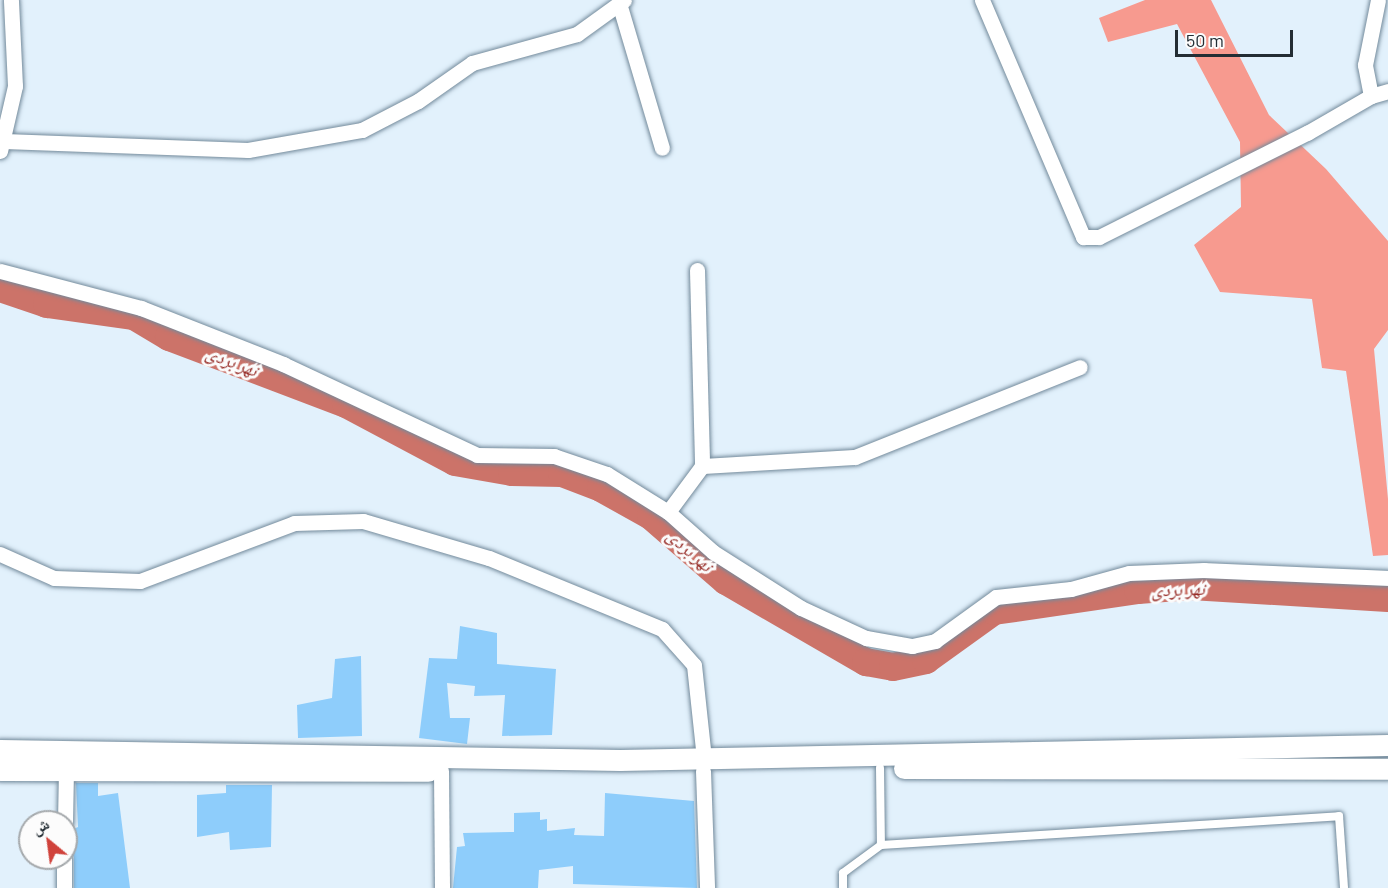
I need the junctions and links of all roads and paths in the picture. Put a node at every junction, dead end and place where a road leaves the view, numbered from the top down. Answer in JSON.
{"nodes":[{"id":1,"x":11,"y":0,"type":"edge"},
{"id":2,"x":982,"y":0,"type":"edge"},
{"id":3,"x":1378,"y":0,"type":"edge"},
{"id":4,"x":622,"y":2,"type":"edge"},
{"id":5,"x":1388,"y":92,"type":"edge"},
{"id":6,"x":1371,"y":96,"type":"junction"},
{"id":7,"x":2,"y":146,"type":"edge"},
{"id":8,"x":662,"y":148,"type":"dead end"},
{"id":9,"x":697,"y":270,"type":"dead end"},
{"id":10,"x":0,"y":271,"type":"edge"},
{"id":11,"x":1080,"y":367,"type":"dead end"},
{"id":12,"x":702,"y":466,"type":"junction"},
{"id":13,"x":668,"y":512,"type":"junction"},
{"id":14,"x":0,"y":554,"type":"edge"},
{"id":15,"x":1388,"y":578,"type":"edge"},
{"id":16,"x":1388,"y":745,"type":"edge"},
{"id":17,"x":0,"y":750,"type":"edge"},
{"id":18,"x":704,"y":764,"type":"junction"},
{"id":19,"x":880,"y":768,"type":"junction"},
{"id":20,"x":1388,"y":769,"type":"edge"},
{"id":21,"x":0,"y":770,"type":"edge"},
{"id":22,"x":66,"y":770,"type":"junction"},
{"id":23,"x":441,"y":771,"type":"junction"},
{"id":24,"x":65,"y":810,"type":"edge"},
{"id":25,"x":881,"y":845,"type":"junction"},
{"id":26,"x":64,"y":870,"type":"edge"},
{"id":27,"x":64,"y":888,"type":"edge"},
{"id":28,"x":442,"y":888,"type":"edge"},
{"id":29,"x":707,"y":888,"type":"edge"},
{"id":30,"x":843,"y":888,"type":"edge"},
{"id":31,"x":1344,"y":888,"type":"edge"}],
"edges":[{"from":1,"to":7,"type":"street"},
{"from":2,"to":6,"type":"street"},
{"from":3,"to":6,"type":"street"},
{"from":4,"to":7,"type":"street"},
{"from":4,"to":8,"type":"street"},
{"from":5,"to":6,"type":"street"},
{"from":9,"to":12,"type":"street"},
{"from":10,"to":13,"type":"street"},
{"from":11,"to":12,"type":"street"},
{"from":12,"to":13,"type":"street"},
{"from":13,"to":15,"type":"street"},
{"from":14,"to":18,"type":"street"},
{"from":16,"to":18,"type":"main road"},
{"from":17,"to":18,"type":"main road"},
{"from":18,"to":19,"type":"main road"},
{"from":18,"to":23,"type":"main road"},
{"from":18,"to":29,"type":"street"},
{"from":19,"to":20,"type":"main road"},
{"from":19,"to":25,"type":"lane"},
{"from":21,"to":22,"type":"main road"},
{"from":22,"to":23,"type":"main road"},
{"from":22,"to":24,"type":"street"},
{"from":23,"to":28,"type":"street"},
{"from":25,"to":30,"type":"lane"},
{"from":25,"to":31,"type":"lane"},
{"from":26,"to":27,"type":"street"}]}
